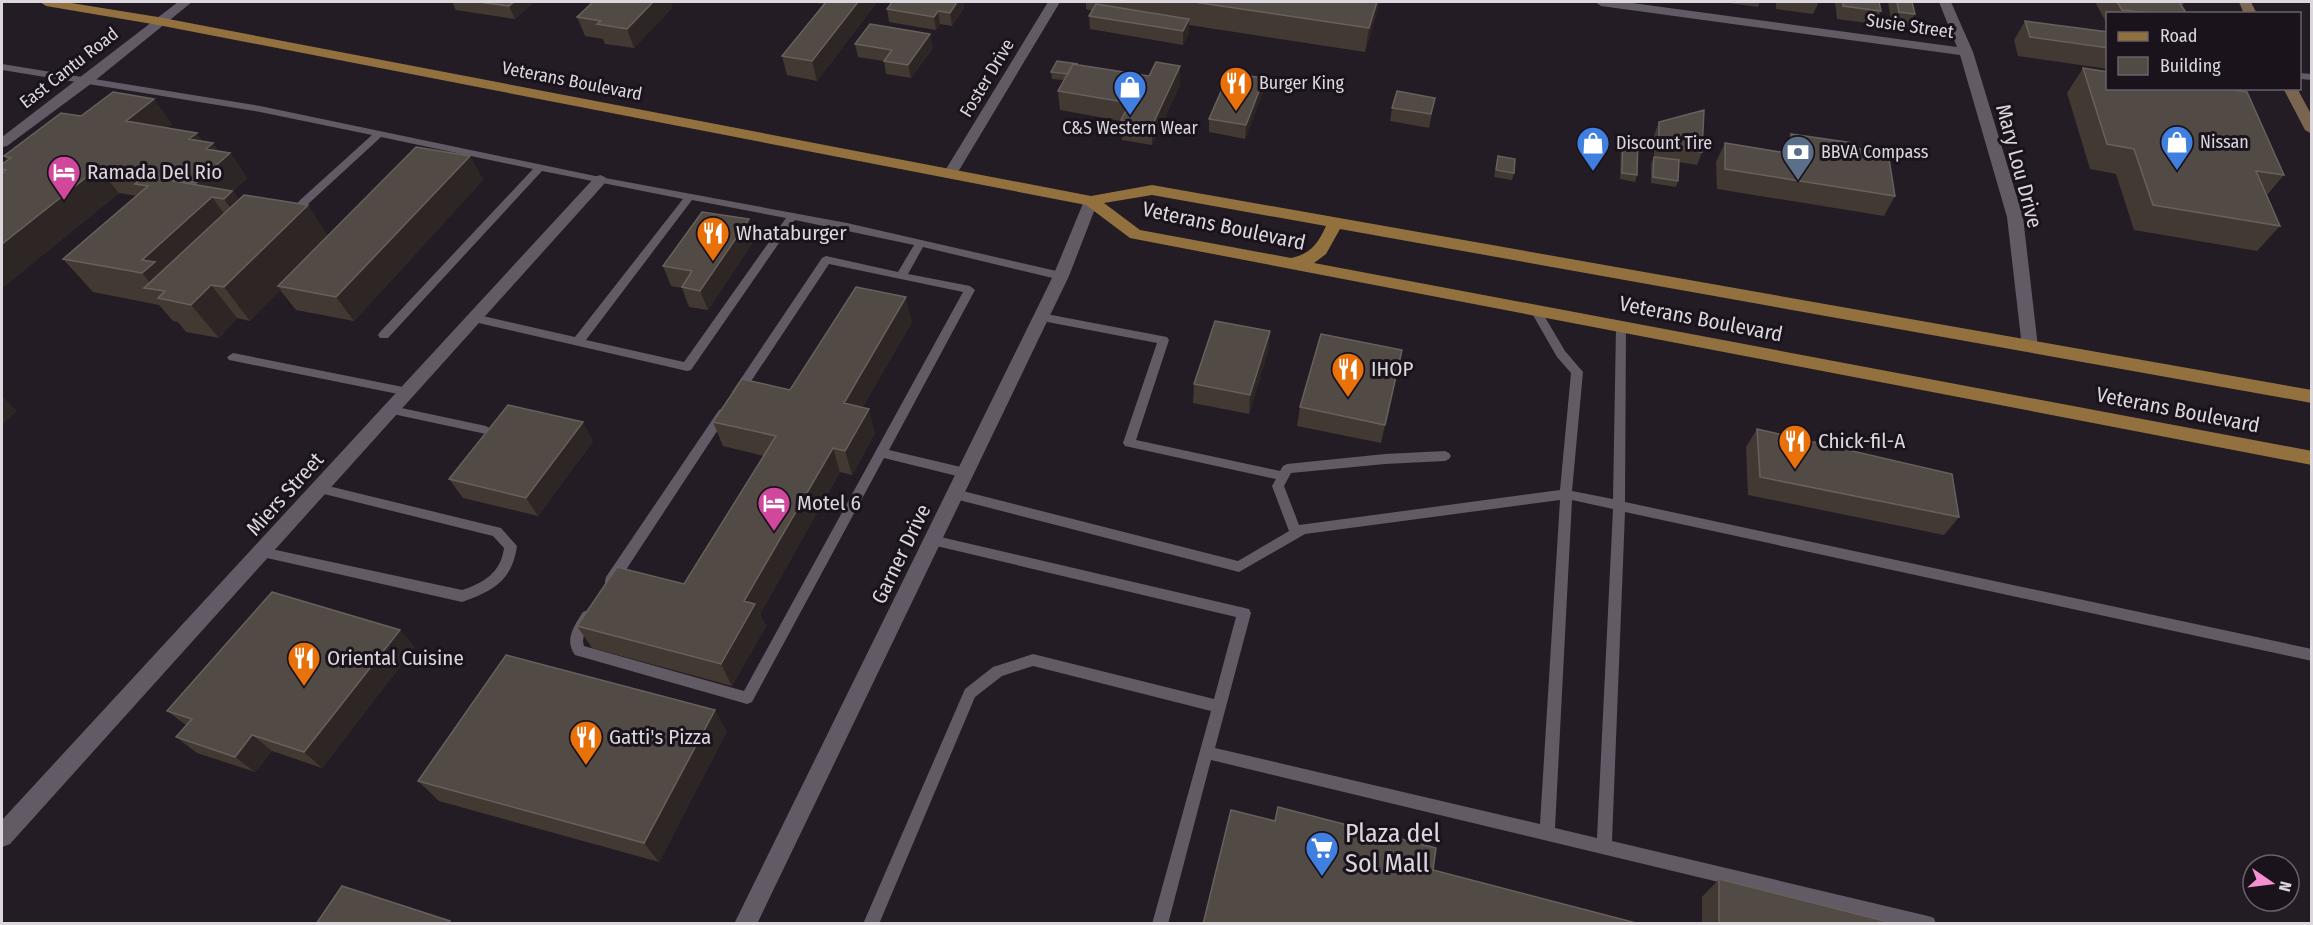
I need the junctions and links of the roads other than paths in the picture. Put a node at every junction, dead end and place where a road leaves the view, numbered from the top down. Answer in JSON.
{"nodes":[{"id":1,"x":46,"y":2,"type":"edge"},
{"id":2,"x":186,"y":2,"type":"edge"},
{"id":3,"x":1054,"y":2,"type":"edge"},
{"id":4,"x":1601,"y":2,"type":"edge"},
{"id":5,"x":1945,"y":2,"type":"edge"},
{"id":6,"x":158,"y":21,"type":"junction"},
{"id":7,"x":1966,"y":52,"type":"junction"},
{"id":8,"x":2,"y":67,"type":"edge"},
{"id":9,"x":87,"y":80,"type":"junction"},
{"id":10,"x":2291,"y":90,"type":"edge"},
{"id":11,"x":2312,"y":130,"type":"edge"},
{"id":12,"x":379,"y":134,"type":"junction"},
{"id":13,"x":2,"y":143,"type":"edge"},
{"id":14,"x":540,"y":167,"type":"junction"},
{"id":15,"x":950,"y":174,"type":"junction"},
{"id":16,"x":600,"y":180,"type":"junction"},
{"id":17,"x":689,"y":197,"type":"junction"},
{"id":18,"x":1091,"y":201,"type":"junction"},
{"id":19,"x":303,"y":203,"type":"edge"},
{"id":20,"x":792,"y":216,"type":"junction"},
{"id":21,"x":1335,"y":223,"type":"junction"},
{"id":22,"x":921,"y":243,"type":"junction"},
{"id":23,"x":1291,"y":264,"type":"junction"},
{"id":24,"x":901,"y":276,"type":"junction"},
{"id":25,"x":1061,"y":276,"type":"junction"},
{"id":26,"x":1536,"y":310,"type":"junction"},
{"id":27,"x":1041,"y":317,"type":"junction"},
{"id":28,"x":474,"y":318,"type":"junction"},
{"id":29,"x":1621,"y":326,"type":"junction"},
{"id":30,"x":384,"y":335,"type":"dead end"},
{"id":31,"x":578,"y":342,"type":"junction"},
{"id":32,"x":2030,"y":347,"type":"junction"},
{"id":33,"x":233,"y":357,"type":"dead end"},
{"id":34,"x":408,"y":392,"type":"junction"},
{"id":35,"x":2312,"y":397,"type":"edge"},
{"id":36,"x":392,"y":410,"type":"junction"},
{"id":37,"x":486,"y":430,"type":"edge"},
{"id":38,"x":882,"y":453,"type":"junction"},
{"id":39,"x":1445,"y":456,"type":"dead end"},
{"id":40,"x":2312,"y":458,"type":"edge"},
{"id":41,"x":965,"y":473,"type":"junction"},
{"id":42,"x":1283,"y":476,"type":"junction"},
{"id":43,"x":320,"y":489,"type":"junction"},
{"id":44,"x":955,"y":494,"type":"junction"},
{"id":45,"x":1566,"y":494,"type":"junction"},
{"id":46,"x":1619,"y":505,"type":"junction"},
{"id":47,"x":1296,"y":533,"type":"junction"},
{"id":48,"x":932,"y":540,"type":"junction"},
{"id":49,"x":262,"y":552,"type":"junction"},
{"id":50,"x":2312,"y":654,"type":"edge"},
{"id":51,"x":1218,"y":707,"type":"junction"},
{"id":52,"x":1206,"y":752,"type":"junction"},
{"id":53,"x":1547,"y":832,"type":"junction"},
{"id":54,"x":2,"y":836,"type":"edge"},
{"id":55,"x":1604,"y":846,"type":"junction"},
{"id":56,"x":745,"y":924,"type":"edge"},
{"id":57,"x":871,"y":924,"type":"edge"},
{"id":58,"x":1160,"y":924,"type":"edge"},
{"id":59,"x":1928,"y":924,"type":"edge"}],
"edges":[{"from":1,"to":6,"type":"main road","name":"Veterans Boulevard"},
{"from":2,"to":6,"type":"street","name":"East Cantu Road"},
{"from":3,"to":15,"type":"street","name":"Foster Drive"},
{"from":4,"to":7,"type":"street","name":"Susie Street"},
{"from":5,"to":7,"type":"street","name":"Mary Lou Drive"},
{"from":6,"to":9,"type":"street","name":"East Cantu Road"},
{"from":6,"to":15,"type":"main road","name":"Veterans Boulevard"},
{"from":7,"to":32,"type":"street","name":"Mary Lou Drive"},
{"from":8,"to":9,"type":"lane"},
{"from":9,"to":12,"type":"lane"},
{"from":9,"to":13,"type":"street","name":"East Cantu Road"},
{"from":10,"to":11,"type":"main road"},
{"from":12,"to":14,"type":"lane"},
{"from":12,"to":19,"type":"lane"},
{"from":14,"to":16,"type":"lane"},
{"from":14,"to":30,"type":"lane"},
{"from":15,"to":18,"type":"main road","name":"Veterans Boulevard"},
{"from":16,"to":17,"type":"lane"},
{"from":16,"to":28,"type":"street","name":"Miers Street"},
{"from":17,"to":20,"type":"lane"},
{"from":17,"to":31,"type":"lane"},
{"from":18,"to":21,"type":"main road","name":"Veterans Boulevard"},
{"from":18,"to":23,"type":"main road","name":"Veterans Boulevard"},
{"from":18,"to":25,"type":"street","name":"Garner Drive"},
{"from":20,"to":22,"type":"lane"},
{"from":20,"to":31,"type":"lane"},
{"from":21,"to":23,"type":"main road"},
{"from":21,"to":32,"type":"main road","name":"Veterans Boulevard"},
{"from":22,"to":24,"type":"lane"},
{"from":22,"to":25,"type":"lane"},
{"from":23,"to":26,"type":"main road","name":"Veterans Boulevard"},
{"from":24,"to":38,"type":"lane"},
{"from":24,"to":38,"type":"lane"},
{"from":25,"to":27,"type":"street","name":"Garner Drive"},
{"from":26,"to":29,"type":"main road","name":"Veterans Boulevard"},
{"from":26,"to":45,"type":"lane"},
{"from":27,"to":41,"type":"street","name":"Garner Drive"},
{"from":27,"to":42,"type":"lane"},
{"from":28,"to":31,"type":"lane"},
{"from":28,"to":34,"type":"street","name":"Miers Street"},
{"from":29,"to":40,"type":"main road","name":"Veterans Boulevard"},
{"from":29,"to":46,"type":"lane"},
{"from":32,"to":35,"type":"main road","name":"Veterans Boulevard"},
{"from":33,"to":34,"type":"lane"},
{"from":34,"to":36,"type":"street","name":"Miers Street"},
{"from":36,"to":37,"type":"lane"},
{"from":36,"to":43,"type":"street","name":"Miers Street"},
{"from":38,"to":41,"type":"lane"},
{"from":39,"to":42,"type":"lane"},
{"from":41,"to":44,"type":"street","name":"Garner Drive"},
{"from":42,"to":47,"type":"lane"},
{"from":43,"to":49,"type":"street","name":"Miers Street"},
{"from":43,"to":49,"type":"lane"},
{"from":44,"to":47,"type":"lane"},
{"from":44,"to":48,"type":"street","name":"Garner Drive"},
{"from":45,"to":46,"type":"lane"},
{"from":45,"to":47,"type":"lane"},
{"from":45,"to":53,"type":"lane"},
{"from":46,"to":50,"type":"lane"},
{"from":46,"to":55,"type":"lane"},
{"from":48,"to":51,"type":"lane"},
{"from":48,"to":56,"type":"street","name":"Garner Drive"},
{"from":49,"to":54,"type":"street","name":"Miers Street"},
{"from":51,"to":52,"type":"lane"},
{"from":51,"to":57,"type":"lane"},
{"from":52,"to":53,"type":"lane"},
{"from":52,"to":58,"type":"lane"},
{"from":53,"to":55,"type":"lane"},
{"from":55,"to":59,"type":"lane"}]}
